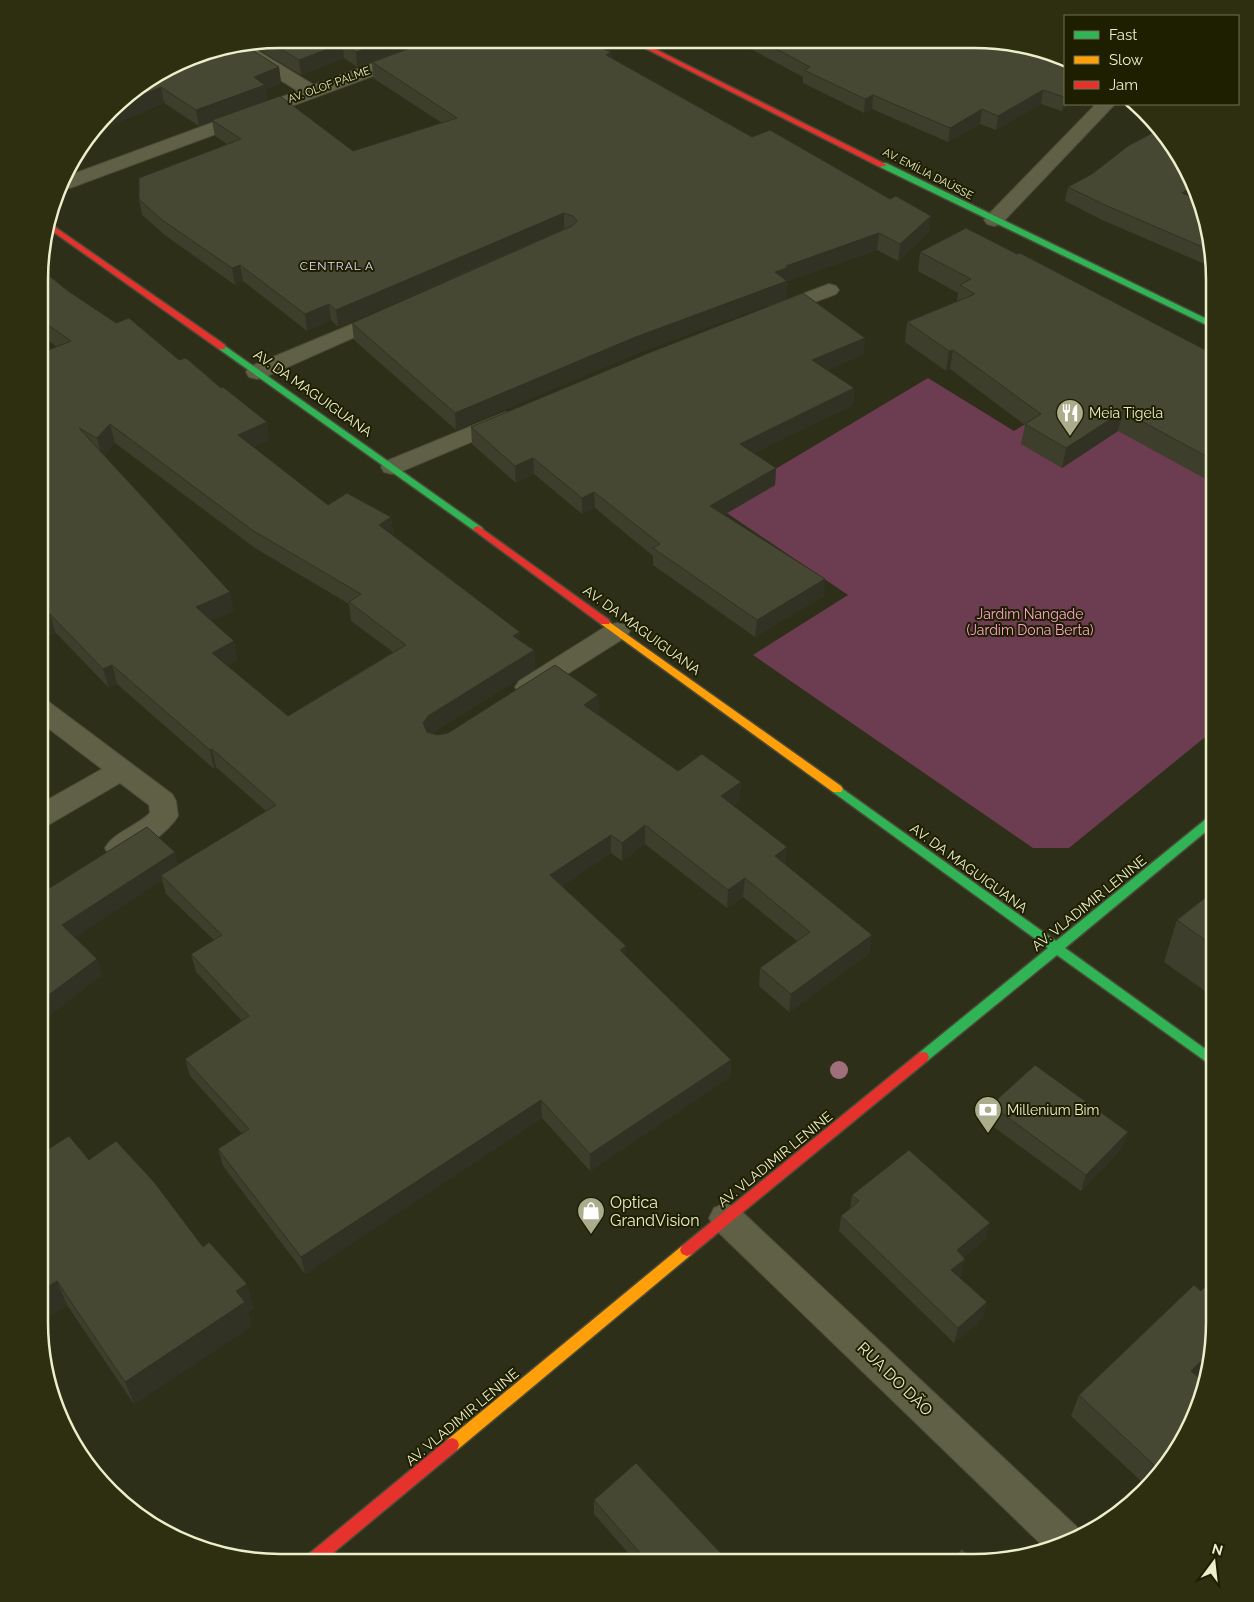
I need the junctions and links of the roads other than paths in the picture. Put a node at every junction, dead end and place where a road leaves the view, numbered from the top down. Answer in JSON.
{"nodes":[{"id":1,"x":431,"y":48,"type":"edge"},
{"id":2,"x":648,"y":48,"type":"edge"},
{"id":3,"x":244,"y":50,"type":"edge"},
{"id":4,"x":311,"y":91,"type":"junction"},
{"id":5,"x":1105,"y":105,"type":"edge"},
{"id":6,"x":69,"y":181,"type":"edge"},
{"id":7,"x":994,"y":220,"type":"junction"},
{"id":8,"x":53,"y":229,"type":"edge"},
{"id":9,"x":829,"y":290,"type":"dead end"},
{"id":10,"x":404,"y":309,"type":"edge"},
{"id":11,"x":754,"y":319,"type":"edge"},
{"id":12,"x":1206,"y":322,"type":"edge"},
{"id":13,"x":257,"y":372,"type":"junction"},
{"id":14,"x":526,"y":411,"type":"edge"},
{"id":15,"x":392,"y":467,"type":"junction"},
{"id":16,"x":617,"y":631,"type":"junction"},
{"id":17,"x":508,"y":700,"type":"edge"},
{"id":18,"x":48,"y":714,"type":"edge"},
{"id":19,"x":122,"y":770,"type":"junction"},
{"id":20,"x":48,"y":812,"type":"edge"},
{"id":21,"x":1206,"y":825,"type":"edge"},
{"id":22,"x":96,"y":863,"type":"edge"},
{"id":23,"x":1056,"y":950,"type":"junction"},
{"id":24,"x":1206,"y":1057,"type":"edge"},
{"id":25,"x":726,"y":1218,"type":"junction"},
{"id":26,"x":1061,"y":1538,"type":"edge"},
{"id":27,"x":320,"y":1554,"type":"edge"}],
"edges":[{"from":1,"to":4,"type":"street","name":"AV. OLOF PALME"},
{"from":2,"to":7,"type":"street","name":"AV. EMÍLIA DAÚSSE"},
{"from":3,"to":4,"type":"street"},
{"from":4,"to":6,"type":"street","name":"AV. OLOF PALME"},
{"from":5,"to":7,"type":"street"},
{"from":7,"to":12,"type":"street","name":"AV. EMÍLIA DAÚSSE"},
{"from":8,"to":13,"type":"street","name":"AV. DA MAGUIGUANA"},
{"from":9,"to":11,"type":"street"},
{"from":10,"to":13,"type":"street"},
{"from":13,"to":15,"type":"street","name":"AV. DA MAGUIGUANA"},
{"from":14,"to":15,"type":"street"},
{"from":15,"to":16,"type":"street","name":"AV. DA MAGUIGUANA"},
{"from":16,"to":17,"type":"street"},
{"from":16,"to":23,"type":"street","name":"AV. DA MAGUIGUANA"},
{"from":18,"to":19,"type":"street"},
{"from":19,"to":20,"type":"street"},
{"from":19,"to":22,"type":"street"},
{"from":21,"to":23,"type":"street","name":"AV. VLADIMIR LENINE"},
{"from":23,"to":24,"type":"street","name":"AV. DA MAGUIGUANA"},
{"from":23,"to":25,"type":"street","name":"AV. VLADIMIR LENINE"},
{"from":25,"to":26,"type":"street","name":"RUA DO DÃO"},
{"from":25,"to":27,"type":"street","name":"AV. VLADIMIR LENINE"}]}
